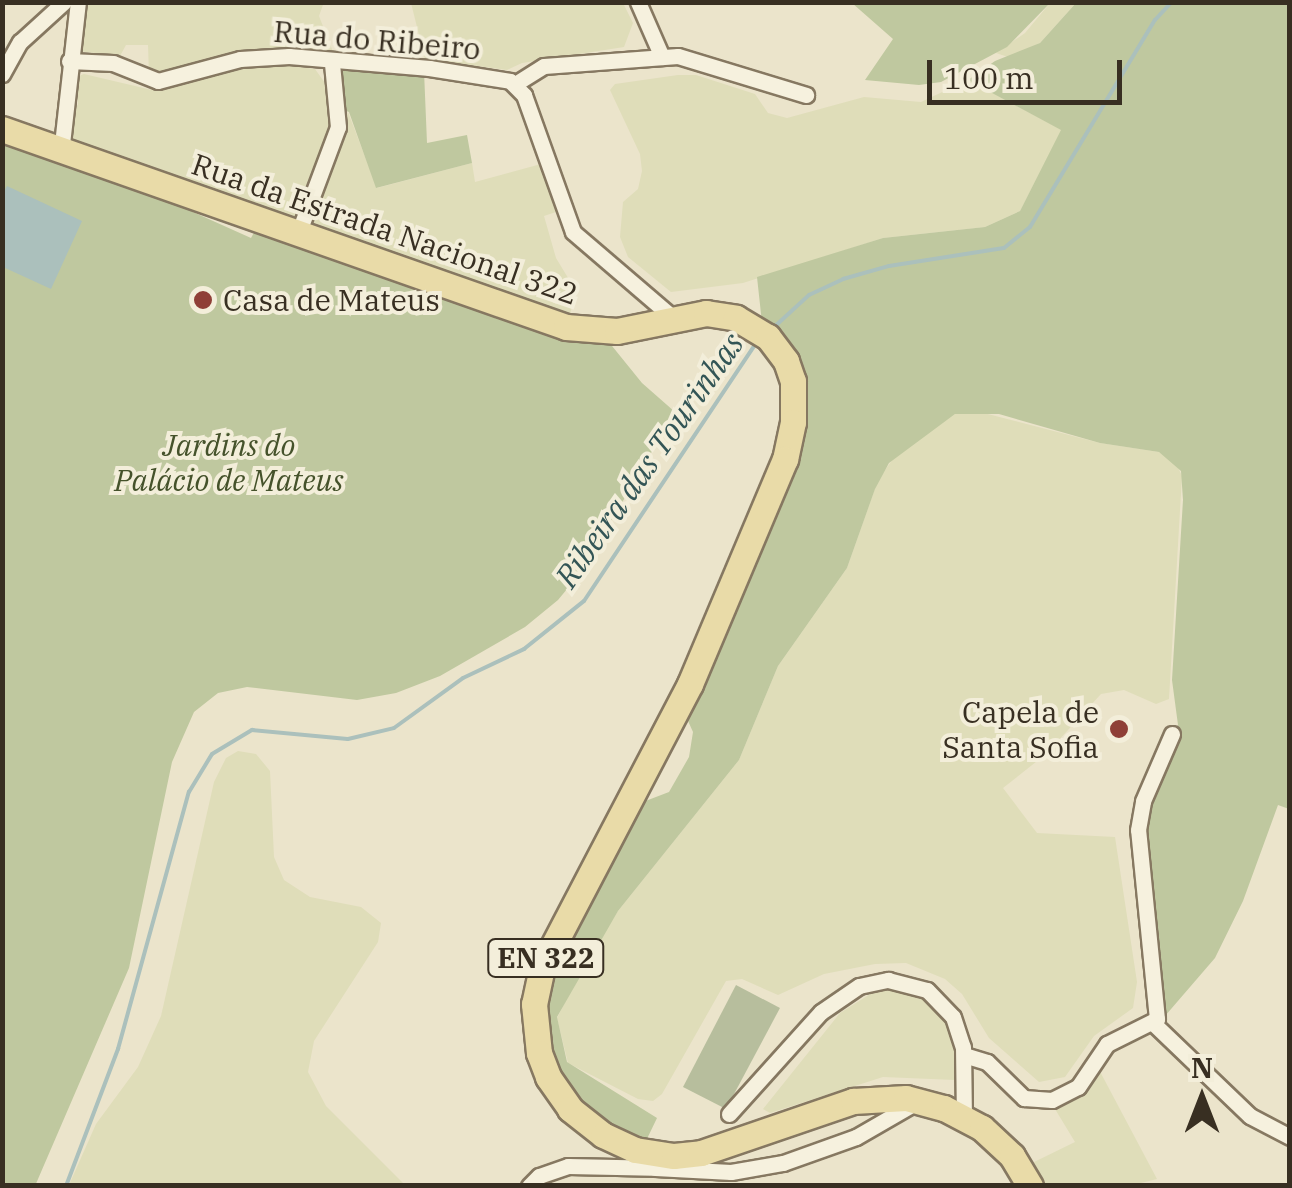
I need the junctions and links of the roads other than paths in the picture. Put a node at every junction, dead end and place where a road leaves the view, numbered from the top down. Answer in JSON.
{"nodes":[{"id":1,"x":64,"y":2,"type":"edge"},
{"id":2,"x":78,"y":2,"type":"edge"},
{"id":3,"x":638,"y":2,"type":"edge"},
{"id":4,"x":662,"y":57,"type":"junction"},
{"id":5,"x":68,"y":61,"type":"junction"},
{"id":6,"x":332,"y":62,"type":"junction"},
{"id":7,"x":2,"y":74,"type":"edge"},
{"id":8,"x":515,"y":84,"type":"junction"},
{"id":9,"x":806,"y":96,"type":"dead end"},
{"id":10,"x":2,"y":129,"type":"edge"},
{"id":11,"x":62,"y":153,"type":"junction"},
{"id":12,"x":298,"y":234,"type":"junction"},
{"id":13,"x":672,"y":317,"type":"junction"},
{"id":14,"x":1172,"y":734,"type":"dead end"},
{"id":15,"x":1154,"y":1023,"type":"junction"},
{"id":16,"x":964,"y":1055,"type":"junction"},
{"id":17,"x":943,"y":1108,"type":"junction"},
{"id":18,"x":729,"y":1114,"type":"dead end"},
{"id":19,"x":1290,"y":1137,"type":"edge"},
{"id":20,"x":689,"y":1155,"type":"junction"},
{"id":21,"x":655,"y":1168,"type":"junction"},
{"id":22,"x":529,"y":1186,"type":"edge"},
{"id":23,"x":1030,"y":1186,"type":"edge"}],
"edges":[{"from":1,"to":7,"type":"street"},
{"from":2,"to":5,"type":"street"},
{"from":3,"to":4,"type":"street"},
{"from":4,"to":8,"type":"street"},
{"from":4,"to":9,"type":"street"},
{"from":5,"to":6,"type":"street","name":"Rua do Ribeiro"},
{"from":5,"to":11,"type":"street"},
{"from":6,"to":8,"type":"street","name":"Rua do Ribeiro"},
{"from":6,"to":12,"type":"street"},
{"from":8,"to":13,"type":"street","name":"Rua do Ribeiro"},
{"from":10,"to":11,"type":"main road","name":"Rua da Estrada Nacional 322","number":"EN 322"},
{"from":11,"to":12,"type":"main road","name":"Rua da Estrada Nacional 322","number":"EN 322"},
{"from":12,"to":13,"type":"main road","name":"Rua da Estrada Nacional 322","number":"EN 322"},
{"from":13,"to":20,"type":"main road","name":"Rua da Estrada Nacional 322","number":"EN 322"},
{"from":14,"to":15,"type":"street"},
{"from":15,"to":16,"type":"street"},
{"from":15,"to":19,"type":"street"},
{"from":16,"to":17,"type":"street"},
{"from":16,"to":18,"type":"street"},
{"from":17,"to":20,"type":"main road","name":"Rua da Estrada Nacional 322","number":"EN 322"},
{"from":17,"to":21,"type":"street"},
{"from":17,"to":23,"type":"main road"},
{"from":20,"to":21,"type":"street"},
{"from":21,"to":22,"type":"street"}]}
